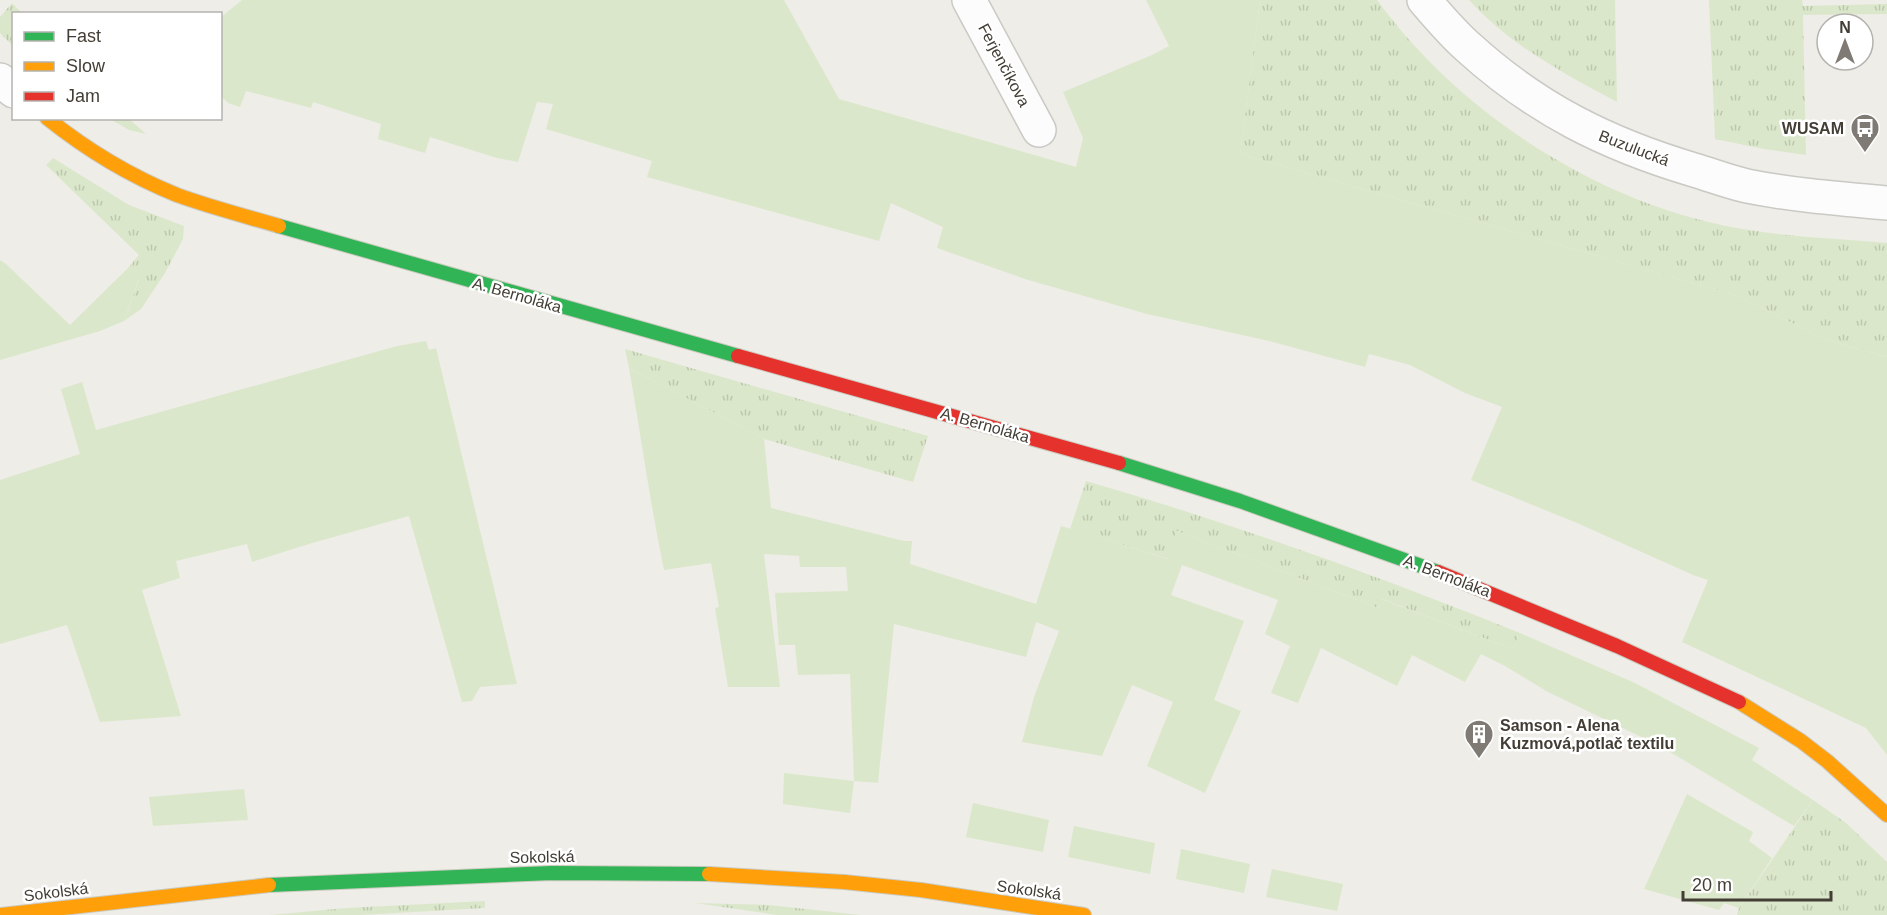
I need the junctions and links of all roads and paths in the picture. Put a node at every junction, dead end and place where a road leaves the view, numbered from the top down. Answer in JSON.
{"nodes":[{"id":1,"x":969,"y":0,"type":"edge"},
{"id":2,"x":1424,"y":0,"type":"edge"},
{"id":3,"x":0,"y":80,"type":"edge"},
{"id":4,"x":12,"y":89,"type":"edge"},
{"id":5,"x":50,"y":120,"type":"edge"},
{"id":6,"x":1039,"y":130,"type":"dead end"},
{"id":7,"x":1887,"y":203,"type":"edge"},
{"id":8,"x":1887,"y":815,"type":"edge"},
{"id":9,"x":0,"y":915,"type":"edge"},
{"id":10,"x":1084,"y":915,"type":"edge"}],
"edges":[{"from":1,"to":6,"type":"street","name":"Ferjenčíkova"},
{"from":2,"to":7,"type":"street","name":"Buzulucká"},
{"from":3,"to":4,"type":"street"},
{"from":5,"to":8,"type":"street","name":"A. Bernoláka"},
{"from":9,"to":10,"type":"street","name":"Sokolská"}]}
